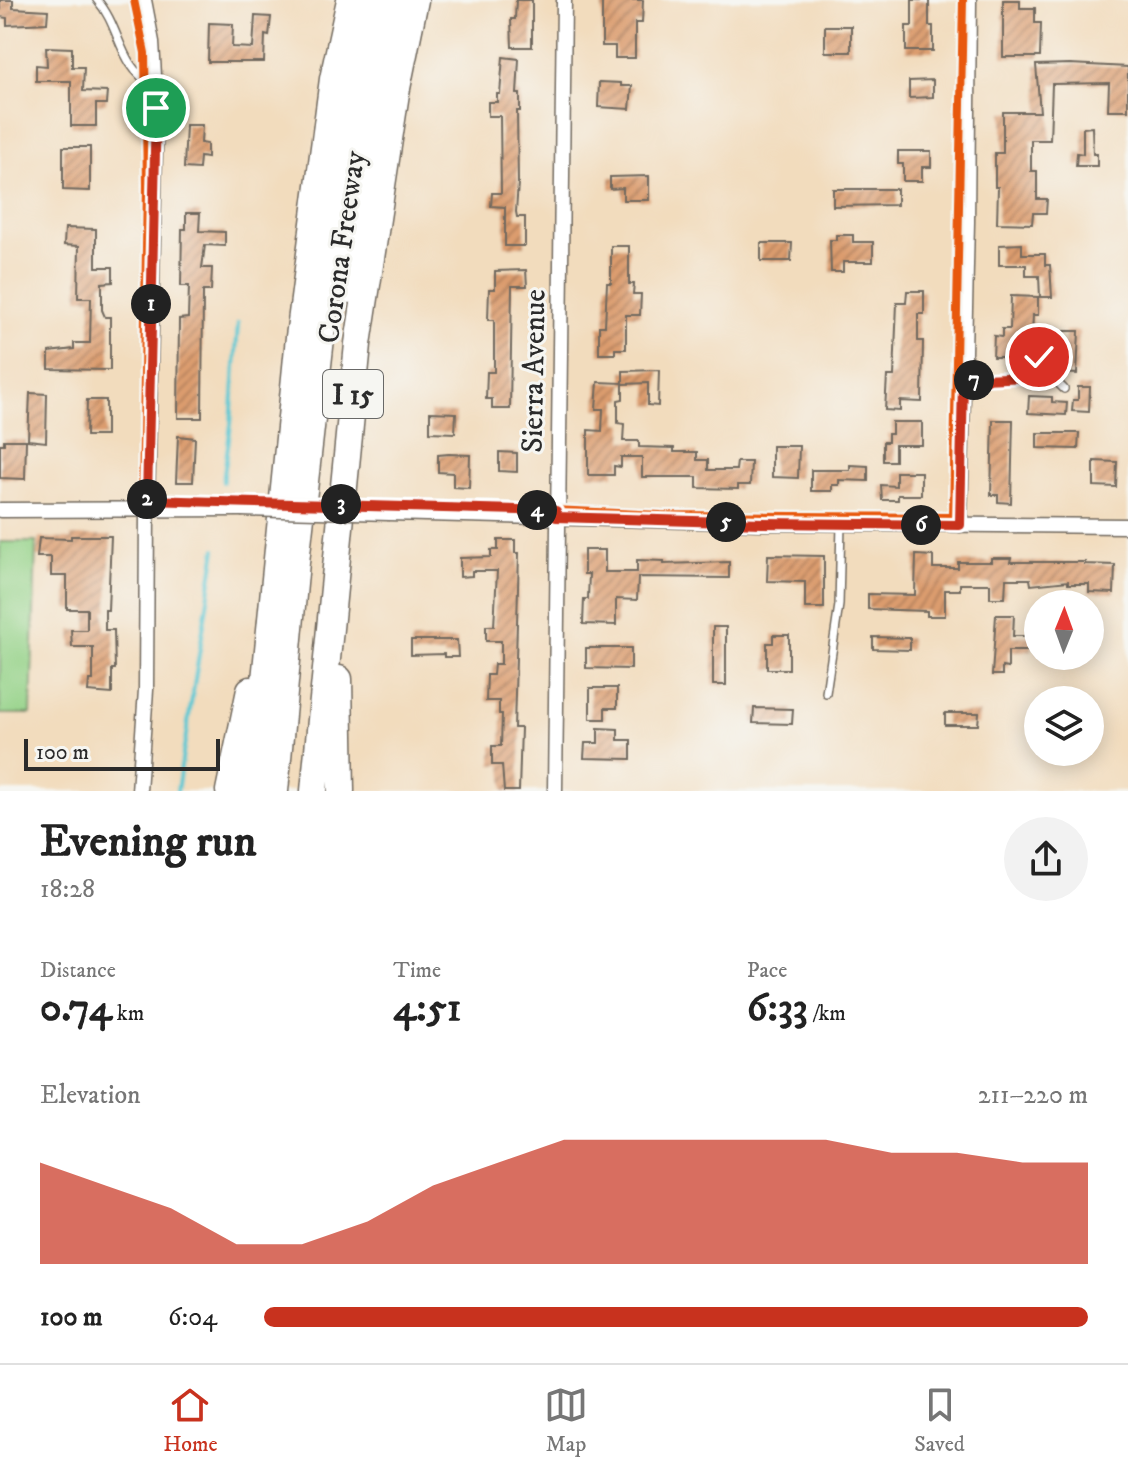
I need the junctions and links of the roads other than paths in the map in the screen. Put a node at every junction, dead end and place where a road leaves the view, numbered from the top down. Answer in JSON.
{"nodes":[{"id":1,"x":97,"y":0,"type":"edge"},
{"id":2,"x":144,"y":0,"type":"edge"},
{"id":3,"x":350,"y":0,"type":"edge"},
{"id":4,"x":371,"y":0,"type":"edge"},
{"id":5,"x":392,"y":0,"type":"edge"},
{"id":6,"x":415,"y":0,"type":"edge"},
{"id":7,"x":564,"y":0,"type":"edge"},
{"id":8,"x":969,"y":0,"type":"edge"},
{"id":9,"x":155,"y":87,"type":"junction"},
{"id":10,"x":1049,"y":336,"type":"dead end"},
{"id":11,"x":1037,"y":374,"type":"junction"},
{"id":12,"x":963,"y":380,"type":"junction"},
{"id":13,"x":1064,"y":389,"type":"dead end"},
{"id":14,"x":147,"y":509,"type":"junction"},
{"id":15,"x":0,"y":510,"type":"edge"},
{"id":16,"x":556,"y":517,"type":"junction"},
{"id":17,"x":841,"y":524,"type":"junction"},
{"id":18,"x":960,"y":525,"type":"junction"},
{"id":19,"x":1128,"y":526,"type":"edge"},
{"id":20,"x":278,"y":549,"type":"junction"},
{"id":21,"x":337,"y":555,"type":"junction"},
{"id":22,"x":826,"y":693,"type":"dead end"},
{"id":23,"x":139,"y":791,"type":"edge"},
{"id":24,"x":229,"y":791,"type":"edge"},
{"id":25,"x":254,"y":791,"type":"edge"},
{"id":26,"x":275,"y":791,"type":"edge"},
{"id":27,"x":296,"y":791,"type":"edge"},
{"id":28,"x":314,"y":791,"type":"edge"},
{"id":29,"x":341,"y":791,"type":"edge"},
{"id":30,"x":555,"y":791,"type":"edge"}],
"edges":[{"from":1,"to":9,"type":"lane"},
{"from":2,"to":9,"type":"street"},
{"from":3,"to":20,"type":"highway","name":"Corona Freeway","number":"I 15"},
{"from":4,"to":26,"type":"highway"},
{"from":5,"to":27,"type":"highway"},
{"from":6,"to":21,"type":"highway","name":"Corona Freeway","number":"I 15"},
{"from":7,"to":16,"type":"street","name":"Sierra Avenue"},
{"from":8,"to":12,"type":"street"},
{"from":9,"to":14,"type":"street"},
{"from":10,"to":11,"type":"lane"},
{"from":11,"to":12,"type":"lane"},
{"from":11,"to":13,"type":"lane"},
{"from":12,"to":18,"type":"street"},
{"from":14,"to":15,"type":"street"},
{"from":14,"to":16,"type":"street","bridge":true},
{"from":14,"to":23,"type":"street"},
{"from":16,"to":17,"type":"street"},
{"from":16,"to":30,"type":"street","name":"Sierra Avenue"},
{"from":17,"to":18,"type":"street"},
{"from":17,"to":22,"type":"lane"},
{"from":18,"to":19,"type":"street"},
{"from":20,"to":24,"type":"highway"},
{"from":20,"to":25,"type":"highway","name":"Corona Freeway","number":"I 15"},
{"from":21,"to":28,"type":"highway","name":"Corona Freeway","number":"I 15"},
{"from":21,"to":29,"type":"highway"}]}
